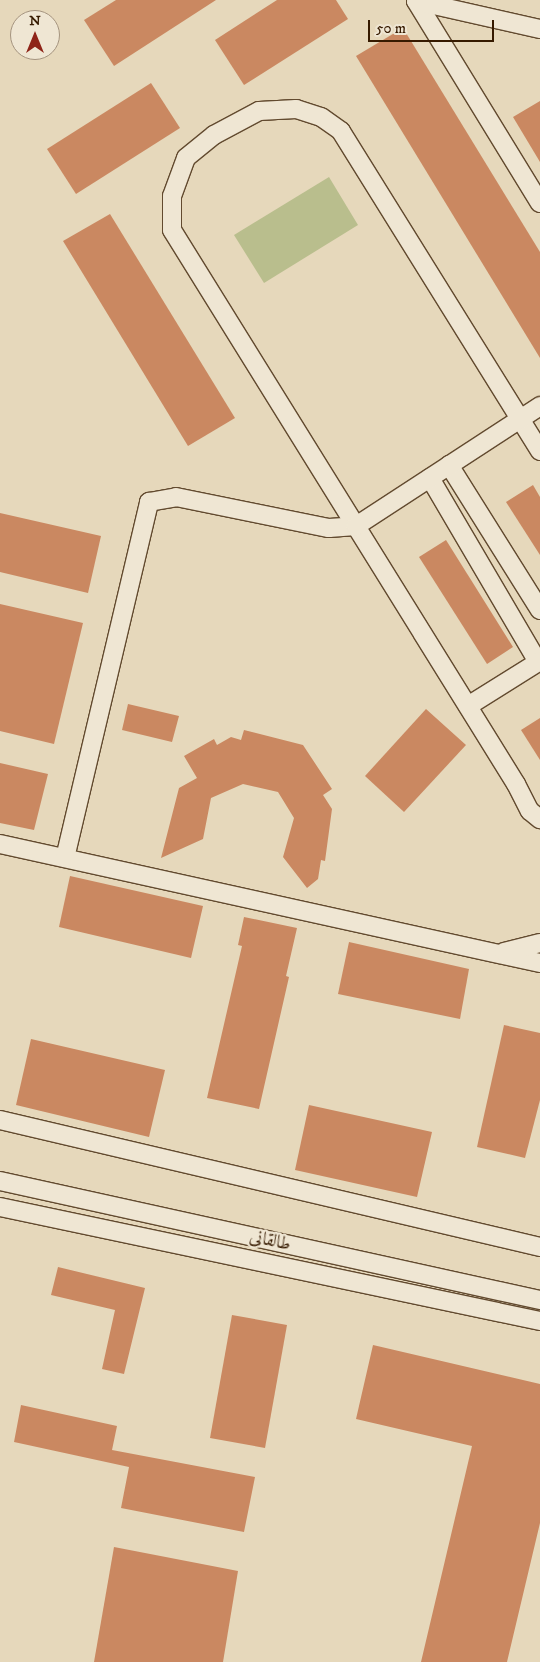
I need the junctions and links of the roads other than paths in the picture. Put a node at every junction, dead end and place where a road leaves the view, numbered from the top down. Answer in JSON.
{"nodes":[{"id":1,"x":540,"y":29,"type":"edge"},
{"id":2,"x":540,"y":204,"type":"edge"},
{"id":3,"x":540,"y":406,"type":"edge"},
{"id":4,"x":520,"y":419,"type":"junction"},
{"id":5,"x":540,"y":452,"type":"edge"},
{"id":6,"x":449,"y":465,"type":"junction"},
{"id":7,"x":430,"y":478,"type":"junction"},
{"id":8,"x":356,"y":526,"type":"junction"},
{"id":9,"x":540,"y":610,"type":"edge"},
{"id":10,"x":539,"y":662,"type":"edge"},
{"id":11,"x":468,"y":706,"type":"junction"},
{"id":12,"x":516,"y":784,"type":"junction"},
{"id":13,"x":540,"y":805,"type":"edge"},
{"id":14,"x":540,"y":819,"type":"edge"},
{"id":15,"x":0,"y":844,"type":"edge"},
{"id":16,"x":65,"y":858,"type":"junction"},
{"id":17,"x":540,"y":943,"type":"edge"},
{"id":18,"x":497,"y":953,"type":"junction"},
{"id":19,"x":540,"y":963,"type":"edge"},
{"id":20,"x":0,"y":1120,"type":"edge"},
{"id":21,"x":0,"y":1181,"type":"edge"},
{"id":22,"x":0,"y":1207,"type":"edge"},
{"id":23,"x":540,"y":1247,"type":"edge"},
{"id":24,"x":540,"y":1300,"type":"edge"},
{"id":25,"x":540,"y":1321,"type":"edge"}],
"edges":[{"from":1,"to":2,"type":"street"},
{"from":3,"to":4,"type":"street"},
{"from":4,"to":5,"type":"street"},
{"from":4,"to":6,"type":"street"},
{"from":4,"to":8,"type":"street"},
{"from":6,"to":7,"type":"street"},
{"from":6,"to":9,"type":"street"},
{"from":7,"to":8,"type":"street"},
{"from":7,"to":10,"type":"street"},
{"from":8,"to":11,"type":"street"},
{"from":8,"to":16,"type":"street"},
{"from":10,"to":11,"type":"street"},
{"from":11,"to":12,"type":"street"},
{"from":12,"to":13,"type":"street"},
{"from":12,"to":14,"type":"street"},
{"from":15,"to":16,"type":"street"},
{"from":16,"to":18,"type":"street"},
{"from":17,"to":18,"type":"street"},
{"from":18,"to":19,"type":"street"},
{"from":20,"to":23,"type":"street"},
{"from":21,"to":24,"type":"street","name":"طالقانی"},
{"from":22,"to":25,"type":"street","name":"طالقانی"}]}
